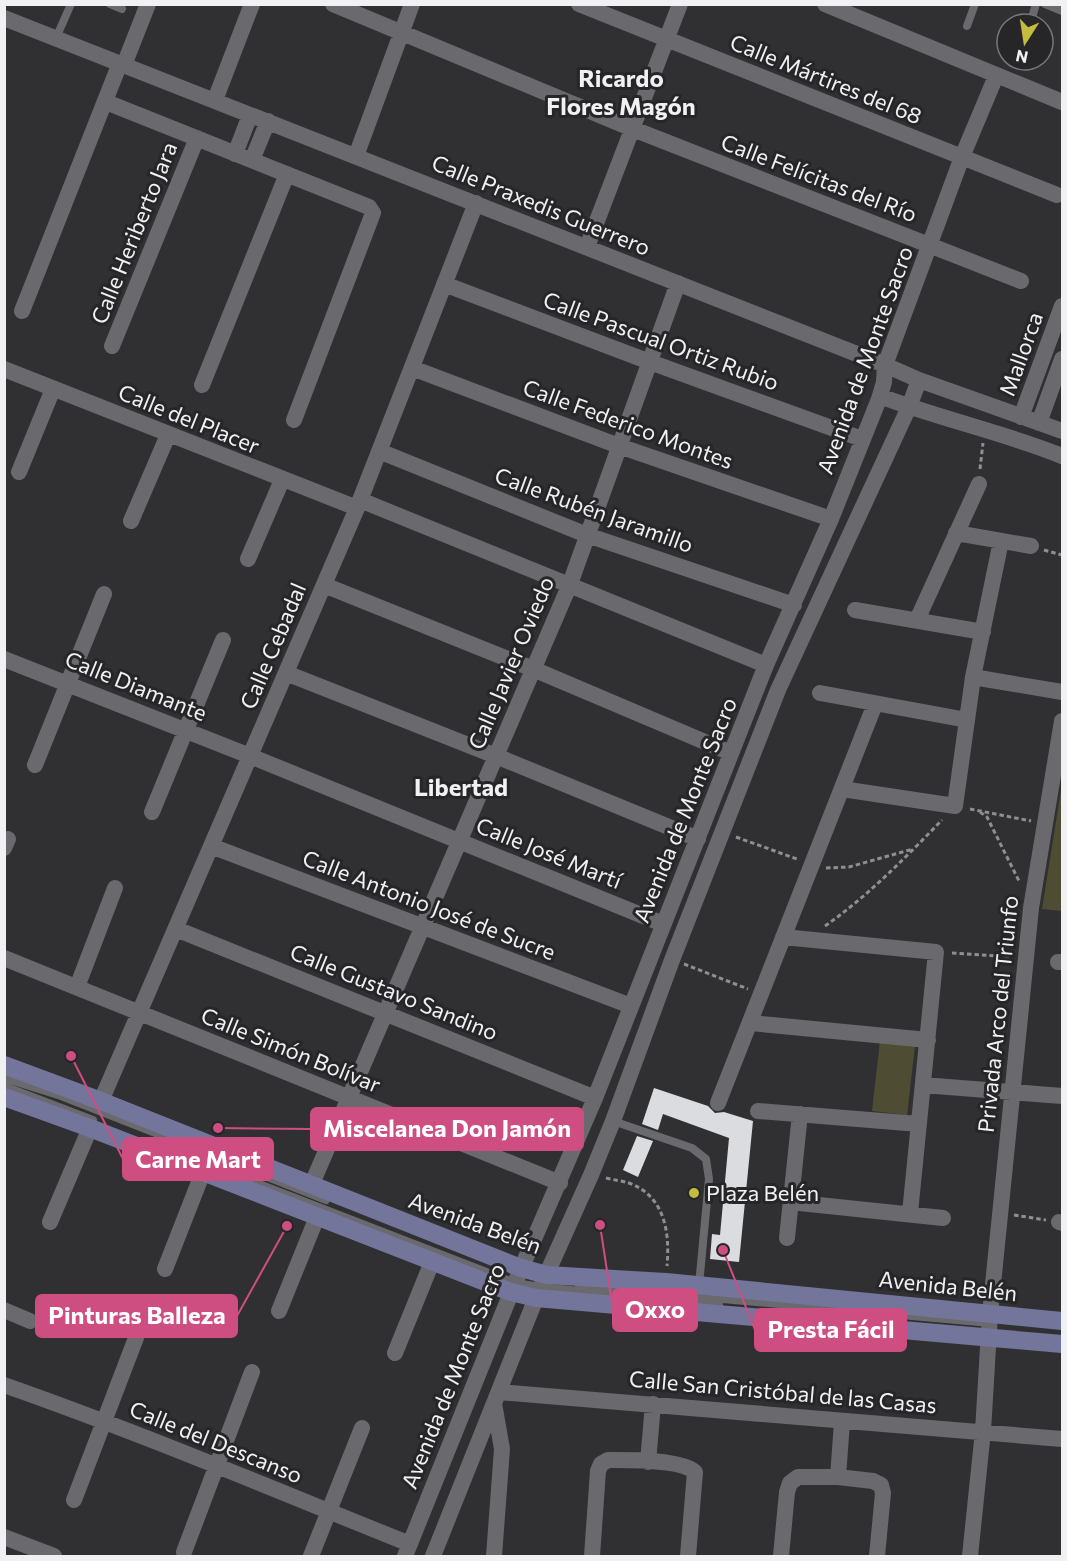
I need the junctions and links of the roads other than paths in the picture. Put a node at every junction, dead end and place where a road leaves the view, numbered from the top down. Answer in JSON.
{"nodes":[{"id":1,"x":71,"y":4,"type":"edge"},
{"id":2,"x":110,"y":4,"type":"edge"},
{"id":3,"x":148,"y":4,"type":"edge"},
{"id":4,"x":252,"y":4,"type":"edge"},
{"id":5,"x":333,"y":4,"type":"edge"},
{"id":6,"x":412,"y":4,"type":"edge"},
{"id":7,"x":579,"y":4,"type":"edge"},
{"id":8,"x":680,"y":4,"type":"edge"},
{"id":9,"x":825,"y":4,"type":"edge"},
{"id":10,"x":975,"y":4,"type":"edge"},
{"id":11,"x":1045,"y":4,"type":"edge"},
{"id":12,"x":122,"y":9,"type":"dead end"},
{"id":13,"x":1062,"y":11,"type":"edge"},
{"id":14,"x":4,"y":18,"type":"edge"},
{"id":15,"x":967,"y":26,"type":"dead end"},
{"id":16,"x":401,"y":34,"type":"junction"},
{"id":17,"x":56,"y":38,"type":"junction"},
{"id":18,"x":667,"y":40,"type":"junction"},
{"id":19,"x":122,"y":64,"type":"junction"},
{"id":20,"x":996,"y":76,"type":"junction"},
{"id":21,"x":215,"y":100,"type":"junction"},
{"id":22,"x":106,"y":102,"type":"junction"},
{"id":23,"x":1062,"y":102,"type":"edge"},
{"id":24,"x":250,"y":115,"type":"junction"},
{"id":25,"x":268,"y":121,"type":"junction"},
{"id":26,"x":633,"y":129,"type":"junction"},
{"id":27,"x":197,"y":138,"type":"junction"},
{"id":28,"x":236,"y":153,"type":"junction"},
{"id":29,"x":356,"y":156,"type":"junction"},
{"id":30,"x":962,"y":158,"type":"junction"},
{"id":31,"x":252,"y":160,"type":"junction"},
{"id":32,"x":287,"y":174,"type":"junction"},
{"id":33,"x":1057,"y":195,"type":"dead end"},
{"id":34,"x":476,"y":203,"type":"junction"},
{"id":35,"x":930,"y":245,"type":"junction"},
{"id":36,"x":587,"y":247,"type":"junction"},
{"id":37,"x":1021,"y":281,"type":"dead end"},
{"id":38,"x":678,"y":283,"type":"junction"},
{"id":39,"x":444,"y":284,"type":"junction"},
{"id":40,"x":1062,"y":306,"type":"edge"},
{"id":41,"x":22,"y":311,"type":"dead end"},
{"id":42,"x":112,"y":346,"type":"dead end"},
{"id":43,"x":1062,"y":359,"type":"edge"},
{"id":44,"x":650,"y":362,"type":"junction"},
{"id":45,"x":885,"y":365,"type":"junction"},
{"id":46,"x":412,"y":368,"type":"junction"},
{"id":47,"x":4,"y":369,"type":"edge"},
{"id":48,"x":919,"y":380,"type":"junction"},
{"id":49,"x":202,"y":385,"type":"dead end"},
{"id":50,"x":53,"y":389,"type":"junction"},
{"id":51,"x":880,"y":396,"type":"junction"},
{"id":52,"x":909,"y":407,"type":"junction"},
{"id":53,"x":1022,"y":417,"type":"junction"},
{"id":54,"x":294,"y":420,"type":"dead end"},
{"id":55,"x":1039,"y":423,"type":"junction"},
{"id":56,"x":1062,"y":431,"type":"edge"},
{"id":57,"x":168,"y":435,"type":"junction"},
{"id":58,"x":862,"y":439,"type":"junction"},
{"id":59,"x":619,"y":446,"type":"junction"},
{"id":60,"x":379,"y":451,"type":"junction"},
{"id":61,"x":1062,"y":456,"type":"edge"},
{"id":62,"x":19,"y":472,"type":"dead end"},
{"id":63,"x":282,"y":480,"type":"junction"},
{"id":64,"x":979,"y":483,"type":"road end"},
{"id":65,"x":358,"y":504,"type":"junction"},
{"id":66,"x":831,"y":519,"type":"junction"},
{"id":67,"x":131,"y":521,"type":"dead end"},
{"id":68,"x":956,"y":532,"type":"junction"},
{"id":69,"x":587,"y":535,"type":"junction"},
{"id":70,"x":1001,"y":541,"type":"junction"},
{"id":71,"x":1031,"y":546,"type":"dead end"},
{"id":72,"x":248,"y":559,"type":"dead end"},
{"id":73,"x":570,"y":584,"type":"junction"},
{"id":74,"x":324,"y":585,"type":"junction"},
{"id":75,"x":104,"y":594,"type":"dead end"},
{"id":76,"x":794,"y":605,"type":"junction"},
{"id":77,"x":855,"y":610,"type":"dead end"},
{"id":78,"x":917,"y":620,"type":"junction"},
{"id":79,"x":983,"y":632,"type":"junction"},
{"id":80,"x":223,"y":640,"type":"dead end"},
{"id":81,"x":4,"y":659,"type":"edge"},
{"id":82,"x":766,"y":665,"type":"junction"},
{"id":83,"x":533,"y":669,"type":"junction"},
{"id":84,"x":286,"y":673,"type":"junction"},
{"id":85,"x":973,"y":677,"type":"junction"},
{"id":86,"x":69,"y":684,"type":"junction"},
{"id":87,"x":1062,"y":692,"type":"edge"},
{"id":88,"x":820,"y":693,"type":"dead end"},
{"id":89,"x":875,"y":704,"type":"junction"},
{"id":90,"x":967,"y":720,"type":"junction"},
{"id":91,"x":1062,"y":720,"type":"edge"},
{"id":92,"x":186,"y":731,"type":"junction"},
{"id":93,"x":731,"y":753,"type":"junction"},
{"id":94,"x":250,"y":756,"type":"junction"},
{"id":95,"x":496,"y":756,"type":"junction"},
{"id":96,"x":35,"y":765,"type":"dead end"},
{"id":97,"x":842,"y":789,"type":"junction"},
{"id":98,"x":153,"y":812,"type":"dead end"},
{"id":99,"x":698,"y":839,"type":"junction"},
{"id":100,"x":460,"y":841,"type":"junction"},
{"id":101,"x":211,"y":846,"type":"junction"},
{"id":102,"x":115,"y":888,"type":"dead end"},
{"id":103,"x":663,"y":924,"type":"junction"},
{"id":104,"x":423,"y":926,"type":"junction"},
{"id":105,"x":176,"y":929,"type":"junction"},
{"id":106,"x":783,"y":937,"type":"junction"},
{"id":107,"x":4,"y":958,"type":"edge"},
{"id":108,"x":77,"y":987,"type":"junction"},
{"id":109,"x":631,"y":1006,"type":"junction"},
{"id":110,"x":140,"y":1012,"type":"junction"},
{"id":111,"x":386,"y":1012,"type":"junction"},
{"id":112,"x":750,"y":1023,"type":"junction"},
{"id":113,"x":928,"y":1040,"type":"junction"},
{"id":114,"x":4,"y":1065,"type":"edge"},
{"id":115,"x":4,"y":1077,"type":"edge"},
{"id":116,"x":923,"y":1085,"type":"junction"},
{"id":117,"x":1012,"y":1091,"type":"junction"},
{"id":118,"x":1062,"y":1096,"type":"edge"},
{"id":119,"x":6,"y":1098,"type":"edge"},
{"id":120,"x":596,"y":1098,"type":"junction"},
{"id":121,"x":350,"y":1099,"type":"junction"},
{"id":122,"x":101,"y":1101,"type":"junction"},
{"id":123,"x":718,"y":1103,"type":"dead end"},
{"id":124,"x":758,"y":1110,"type":"dead end"},
{"id":125,"x":800,"y":1114,"type":"junction"},
{"id":126,"x":613,"y":1121,"type":"junction"},
{"id":127,"x":919,"y":1124,"type":"junction"},
{"id":128,"x":90,"y":1128,"type":"junction"},
{"id":129,"x":203,"y":1173,"type":"junction"},
{"id":130,"x":560,"y":1183,"type":"junction"},
{"id":131,"x":311,"y":1186,"type":"junction"},
{"id":132,"x":790,"y":1202,"type":"junction"},
{"id":133,"x":910,"y":1213,"type":"junction"},
{"id":134,"x":317,"y":1217,"type":"junction"},
{"id":135,"x":943,"y":1218,"type":"dead end"},
{"id":136,"x":50,"y":1222,"type":"dead end"},
{"id":137,"x":787,"y":1238,"type":"dead end"},
{"id":138,"x":432,"y":1262,"type":"junction"},
{"id":139,"x":165,"y":1269,"type":"dead end"},
{"id":140,"x":516,"y":1280,"type":"junction"},
{"id":141,"x":542,"y":1286,"type":"junction"},
{"id":142,"x":699,"y":1286,"type":"junction"},
{"id":143,"x":4,"y":1310,"type":"edge"},
{"id":144,"x":279,"y":1311,"type":"dead end"},
{"id":145,"x":30,"y":1321,"type":"dead end"},
{"id":146,"x":1062,"y":1321,"type":"edge"},
{"id":147,"x":989,"y":1326,"type":"junction"},
{"id":148,"x":139,"y":1330,"type":"dead end"},
{"id":149,"x":1062,"y":1330,"type":"edge"},
{"id":150,"x":1062,"y":1337,"type":"edge"},
{"id":151,"x":1062,"y":1344,"type":"edge"},
{"id":152,"x":395,"y":1353,"type":"dead end"},
{"id":153,"x":252,"y":1372,"type":"dead end"},
{"id":154,"x":4,"y":1385,"type":"edge"},
{"id":155,"x":496,"y":1398,"type":"junction"},
{"id":156,"x":653,"y":1404,"type":"junction"},
{"id":157,"x":103,"y":1420,"type":"junction"},
{"id":158,"x":842,"y":1422,"type":"junction"},
{"id":159,"x":362,"y":1428,"type":"dead end"},
{"id":160,"x":983,"y":1431,"type":"junction"},
{"id":161,"x":1062,"y":1439,"type":"edge"},
{"id":162,"x":648,"y":1462,"type":"junction"},
{"id":163,"x":217,"y":1467,"type":"junction"},
{"id":164,"x":838,"y":1478,"type":"junction"},
{"id":165,"x":74,"y":1500,"type":"dead end"},
{"id":166,"x":329,"y":1511,"type":"junction"},
{"id":167,"x":4,"y":1537,"type":"edge"},
{"id":168,"x":408,"y":1550,"type":"edge"},
{"id":169,"x":184,"y":1552,"type":"dead end"},
{"id":170,"x":48,"y":1556,"type":"edge"},
{"id":171,"x":311,"y":1557,"type":"edge"},
{"id":172,"x":433,"y":1557,"type":"edge"},
{"id":173,"x":494,"y":1557,"type":"edge"},
{"id":174,"x":592,"y":1557,"type":"edge"},
{"id":175,"x":688,"y":1557,"type":"edge"},
{"id":176,"x":781,"y":1557,"type":"edge"},
{"id":177,"x":877,"y":1557,"type":"edge"},
{"id":178,"x":970,"y":1557,"type":"edge"}],
"edges":[{"from":1,"to":17,"type":"lane"},
{"from":2,"to":12,"type":"lane"},
{"from":3,"to":19,"type":"street"},
{"from":4,"to":21,"type":"street"},
{"from":5,"to":16,"type":"street","name":"Calle Felícitas del Río"},
{"from":6,"to":16,"type":"street"},
{"from":7,"to":18,"type":"street","name":"Calle Mártires del 68"},
{"from":8,"to":18,"type":"street"},
{"from":9,"to":20,"type":"street"},
{"from":10,"to":15,"type":"lane"},
{"from":11,"to":13,"type":"lane"},
{"from":14,"to":17,"type":"street","name":"Calle Praxedis Guerrero"},
{"from":16,"to":26,"type":"street","name":"Calle Felícitas del Río"},
{"from":16,"to":29,"type":"street"},
{"from":17,"to":19,"type":"street","name":"Calle Praxedis Guerrero"},
{"from":18,"to":26,"type":"street"},
{"from":18,"to":30,"type":"street","name":"Calle Mártires del 68"},
{"from":19,"to":21,"type":"street","name":"Calle Praxedis Guerrero"},
{"from":19,"to":22,"type":"street"},
{"from":20,"to":23,"type":"street"},
{"from":20,"to":30,"type":"street","name":"Avenida de Monte Sacro"},
{"from":21,"to":24,"type":"street","name":"Calle Praxedis Guerrero"},
{"from":22,"to":27,"type":"street"},
{"from":22,"to":41,"type":"street"},
{"from":24,"to":25,"type":"street","name":"Calle Praxedis Guerrero"},
{"from":24,"to":28,"type":"street"},
{"from":25,"to":29,"type":"street","name":"Calle Praxedis Guerrero"},
{"from":25,"to":31,"type":"street"},
{"from":26,"to":35,"type":"street","name":"Calle Felícitas del Río"},
{"from":26,"to":36,"type":"street"},
{"from":27,"to":28,"type":"street"},
{"from":27,"to":42,"type":"street","name":"Calle Heriberto Jara"},
{"from":28,"to":31,"type":"street"},
{"from":29,"to":34,"type":"street","name":"Calle Praxedis Guerrero"},
{"from":30,"to":33,"type":"street","name":"Calle Mártires del 68"},
{"from":30,"to":35,"type":"street","name":"Avenida de Monte Sacro"},
{"from":31,"to":32,"type":"street"},
{"from":32,"to":49,"type":"street"},
{"from":32,"to":54,"type":"street"},
{"from":34,"to":36,"type":"street","name":"Calle Praxedis Guerrero"},
{"from":34,"to":39,"type":"street","name":"Calle Cebadal"},
{"from":35,"to":37,"type":"street","name":"Calle Felícitas del Río"},
{"from":35,"to":45,"type":"street","name":"Avenida de Monte Sacro"},
{"from":36,"to":38,"type":"street","name":"Calle Praxedis Guerrero"},
{"from":38,"to":44,"type":"street","name":"Calle Javier Oviedo"},
{"from":38,"to":45,"type":"street","name":"Calle Praxedis Guerrero"},
{"from":39,"to":44,"type":"street","name":"Calle Pascual Ortiz Rubio"},
{"from":39,"to":46,"type":"street","name":"Calle Cebadal"},
{"from":40,"to":53,"type":"street","name":"Mallorca"},
{"from":43,"to":55,"type":"street","name":"Mallorca"},
{"from":44,"to":58,"type":"street","name":"Calle Pascual Ortiz Rubio"},
{"from":44,"to":59,"type":"street","name":"Calle Javier Oviedo"},
{"from":45,"to":48,"type":"street","name":"Calle Praxedis Guerrero"},
{"from":45,"to":51,"type":"street","name":"Avenida de Monte Sacro"},
{"from":46,"to":59,"type":"street","name":"Calle Federico Montes"},
{"from":46,"to":60,"type":"street","name":"Calle Cebadal"},
{"from":47,"to":50,"type":"street","name":"Calle del Placer"},
{"from":48,"to":52,"type":"street","name":"Avenida de Monte Sacro"},
{"from":48,"to":53,"type":"street","name":"Calle Praxedis Guerrero"},
{"from":50,"to":57,"type":"street","name":"Calle del Placer"},
{"from":50,"to":62,"type":"street"},
{"from":51,"to":52,"type":"street"},
{"from":51,"to":58,"type":"street","name":"Avenida de Monte Sacro"},
{"from":52,"to":61,"type":"street"},
{"from":52,"to":126,"type":"street","name":"Avenida de Monte Sacro"},
{"from":53,"to":55,"type":"street","name":"Calle Praxedis Guerrero"},
{"from":55,"to":56,"type":"street","name":"Calle Praxedis Guerrero"},
{"from":57,"to":63,"type":"street","name":"Calle del Placer"},
{"from":57,"to":67,"type":"street"},
{"from":58,"to":66,"type":"street","name":"Avenida de Monte Sacro"},
{"from":59,"to":66,"type":"street","name":"Calle Federico Montes"},
{"from":59,"to":69,"type":"street","name":"Calle Javier Oviedo"},
{"from":60,"to":65,"type":"street","name":"Calle Cebadal"},
{"from":60,"to":69,"type":"street","name":"Calle Rubén Jaramillo"},
{"from":63,"to":65,"type":"street","name":"Calle del Placer"},
{"from":63,"to":72,"type":"street"},
{"from":64,"to":68,"type":"street"},
{"from":65,"to":73,"type":"street","name":"Calle del Placer"},
{"from":65,"to":74,"type":"street","name":"Calle Cebadal"},
{"from":66,"to":76,"type":"street","name":"Avenida de Monte Sacro"},
{"from":68,"to":70,"type":"street"},
{"from":68,"to":78,"type":"street"},
{"from":69,"to":73,"type":"street","name":"Calle Javier Oviedo"},
{"from":69,"to":76,"type":"street","name":"Calle Rubén Jaramillo"},
{"from":70,"to":71,"type":"street"},
{"from":70,"to":79,"type":"street"},
{"from":73,"to":82,"type":"street","name":"Calle del Placer"},
{"from":73,"to":83,"type":"street","name":"Calle Javier Oviedo"},
{"from":74,"to":83,"type":"street"},
{"from":74,"to":84,"type":"street","name":"Calle Cebadal"},
{"from":75,"to":86,"type":"street"},
{"from":76,"to":82,"type":"street","name":"Avenida de Monte Sacro"},
{"from":77,"to":78,"type":"street"},
{"from":78,"to":79,"type":"street"},
{"from":79,"to":85,"type":"street"},
{"from":80,"to":92,"type":"street"},
{"from":81,"to":86,"type":"street","name":"Calle Diamante"},
{"from":82,"to":93,"type":"street","name":"Avenida de Monte Sacro"},
{"from":83,"to":93,"type":"street"},
{"from":83,"to":95,"type":"street","name":"Calle Javier Oviedo"},
{"from":84,"to":94,"type":"street","name":"Calle Cebadal"},
{"from":84,"to":95,"type":"street"},
{"from":85,"to":87,"type":"street"},
{"from":85,"to":90,"type":"street"},
{"from":86,"to":92,"type":"street","name":"Calle Diamante"},
{"from":86,"to":96,"type":"street"},
{"from":88,"to":89,"type":"street"},
{"from":89,"to":90,"type":"street"},
{"from":89,"to":97,"type":"street"},
{"from":90,"to":97,"type":"street"},
{"from":91,"to":117,"type":"street","name":"Privada Arco del Triunfo"},
{"from":92,"to":94,"type":"street","name":"Calle Diamante"},
{"from":92,"to":98,"type":"street"},
{"from":93,"to":99,"type":"street","name":"Avenida de Monte Sacro"},
{"from":94,"to":100,"type":"street","name":"Calle José Martí"},
{"from":94,"to":101,"type":"street","name":"Calle Cebadal"},
{"from":95,"to":99,"type":"street"},
{"from":95,"to":100,"type":"street","name":"Calle Javier Oviedo"},
{"from":97,"to":106,"type":"street"},
{"from":99,"to":103,"type":"street","name":"Avenida de Monte Sacro"},
{"from":100,"to":103,"type":"street","name":"Calle José Martí"},
{"from":100,"to":104,"type":"street","name":"Calle Javier Oviedo"},
{"from":101,"to":104,"type":"street","name":"Calle Antonio José de Sucre"},
{"from":101,"to":105,"type":"street","name":"Calle Cebadal"},
{"from":102,"to":108,"type":"street"},
{"from":103,"to":109,"type":"street","name":"Avenida de Monte Sacro"},
{"from":104,"to":109,"type":"street","name":"Calle Antonio José de Sucre"},
{"from":104,"to":111,"type":"street","name":"Calle Javier Oviedo"},
{"from":105,"to":110,"type":"street","name":"Calle Cebadal"},
{"from":105,"to":111,"type":"street","name":"Calle Gustavo Sandino"},
{"from":106,"to":112,"type":"street"},
{"from":106,"to":113,"type":"street"},
{"from":107,"to":108,"type":"street","name":"Calle Simón Bolívar"},
{"from":108,"to":110,"type":"street","name":"Calle Simón Bolívar"},
{"from":109,"to":120,"type":"street","name":"Avenida de Monte Sacro"},
{"from":110,"to":121,"type":"street","name":"Calle Simón Bolívar"},
{"from":110,"to":122,"type":"street","name":"Calle Cebadal"},
{"from":111,"to":120,"type":"street","name":"Calle Gustavo Sandino"},
{"from":111,"to":121,"type":"street","name":"Calle Javier Oviedo"},
{"from":112,"to":113,"type":"street"},
{"from":112,"to":123,"type":"street"},
{"from":113,"to":116,"type":"street"},
{"from":114,"to":122,"type":"main road","name":"Avenida Belén"},
{"from":115,"to":140,"type":"lane"},
{"from":116,"to":117,"type":"street"},
{"from":116,"to":127,"type":"street"},
{"from":117,"to":118,"type":"street"},
{"from":117,"to":147,"type":"street","name":"Privada Arco del Triunfo"},
{"from":119,"to":128,"type":"main road","name":"Avenida Belén"},
{"from":119,"to":140,"type":"lane"},
{"from":120,"to":130,"type":"street","name":"Avenida de Monte Sacro"},
{"from":121,"to":130,"type":"street","name":"Calle Simón Bolívar"},
{"from":121,"to":131,"type":"street","name":"Calle Javier Oviedo"},
{"from":122,"to":131,"type":"main road","name":"Avenida Belén"},
{"from":124,"to":125,"type":"street"},
{"from":125,"to":127,"type":"street"},
{"from":125,"to":132,"type":"street"},
{"from":126,"to":141,"type":"street","name":"Avenida de Monte Sacro"},
{"from":126,"to":142,"type":"lane"},
{"from":127,"to":133,"type":"street"},
{"from":128,"to":129,"type":"main road","name":"Avenida Belén"},
{"from":128,"to":136,"type":"street"},
{"from":129,"to":134,"type":"main road","name":"Avenida Belén"},
{"from":129,"to":139,"type":"street"},
{"from":130,"to":140,"type":"street","name":"Avenida de Monte Sacro"},
{"from":131,"to":140,"type":"main road","name":"Avenida Belén"},
{"from":132,"to":133,"type":"street"},
{"from":132,"to":137,"type":"street"},
{"from":133,"to":135,"type":"street"},
{"from":134,"to":138,"type":"main road","name":"Avenida Belén"},
{"from":134,"to":144,"type":"street"},
{"from":138,"to":140,"type":"main road","name":"Avenida Belén"},
{"from":138,"to":152,"type":"street"},
{"from":140,"to":141,"type":"main road","name":"Avenida Belén"},
{"from":140,"to":141,"type":"main road","name":"Avenida Belén"},
{"from":140,"to":168,"type":"street","name":"Avenida de Monte Sacro"},
{"from":141,"to":142,"type":"main road","name":"Avenida Belén"},
{"from":141,"to":147,"type":"main road","name":"Avenida Belén"},
{"from":141,"to":155,"type":"street","name":"Avenida de Monte Sacro"},
{"from":142,"to":147,"type":"main road","name":"Avenida Belén"},
{"from":143,"to":145,"type":"street"},
{"from":146,"to":147,"type":"main road","name":"Avenida Belén"},
{"from":147,"to":149,"type":"lane"},
{"from":147,"to":150,"type":"lane"},
{"from":147,"to":151,"type":"main road","name":"Avenida Belén"},
{"from":147,"to":160,"type":"street","name":"Privada Arco del Triunfo"},
{"from":148,"to":157,"type":"street"},
{"from":153,"to":163,"type":"street"},
{"from":154,"to":157,"type":"street","name":"Calle del Descanso"},
{"from":155,"to":156,"type":"street","name":"Calle San Cristóbal de las Casas"},
{"from":155,"to":172,"type":"street","name":"Avenida de Monte Sacro"},
{"from":155,"to":173,"type":"street"},
{"from":156,"to":158,"type":"street","name":"Calle San Cristóbal de las Casas"},
{"from":156,"to":162,"type":"street"},
{"from":157,"to":163,"type":"street","name":"Calle del Descanso"},
{"from":157,"to":165,"type":"street"},
{"from":158,"to":160,"type":"street","name":"Calle San Cristóbal de las Casas"},
{"from":158,"to":164,"type":"street"},
{"from":159,"to":166,"type":"street"},
{"from":160,"to":161,"type":"street","name":"Calle San Cristóbal de las Casas"},
{"from":160,"to":178,"type":"street","name":"Privada Arco del Triunfo"},
{"from":162,"to":174,"type":"street"},
{"from":162,"to":175,"type":"street"},
{"from":163,"to":166,"type":"street","name":"Calle del Descanso"},
{"from":163,"to":169,"type":"street"},
{"from":164,"to":176,"type":"street"},
{"from":164,"to":177,"type":"street"},
{"from":166,"to":168,"type":"street","name":"Calle del Descanso"},
{"from":166,"to":171,"type":"street"},
{"from":167,"to":170,"type":"street"}]}
